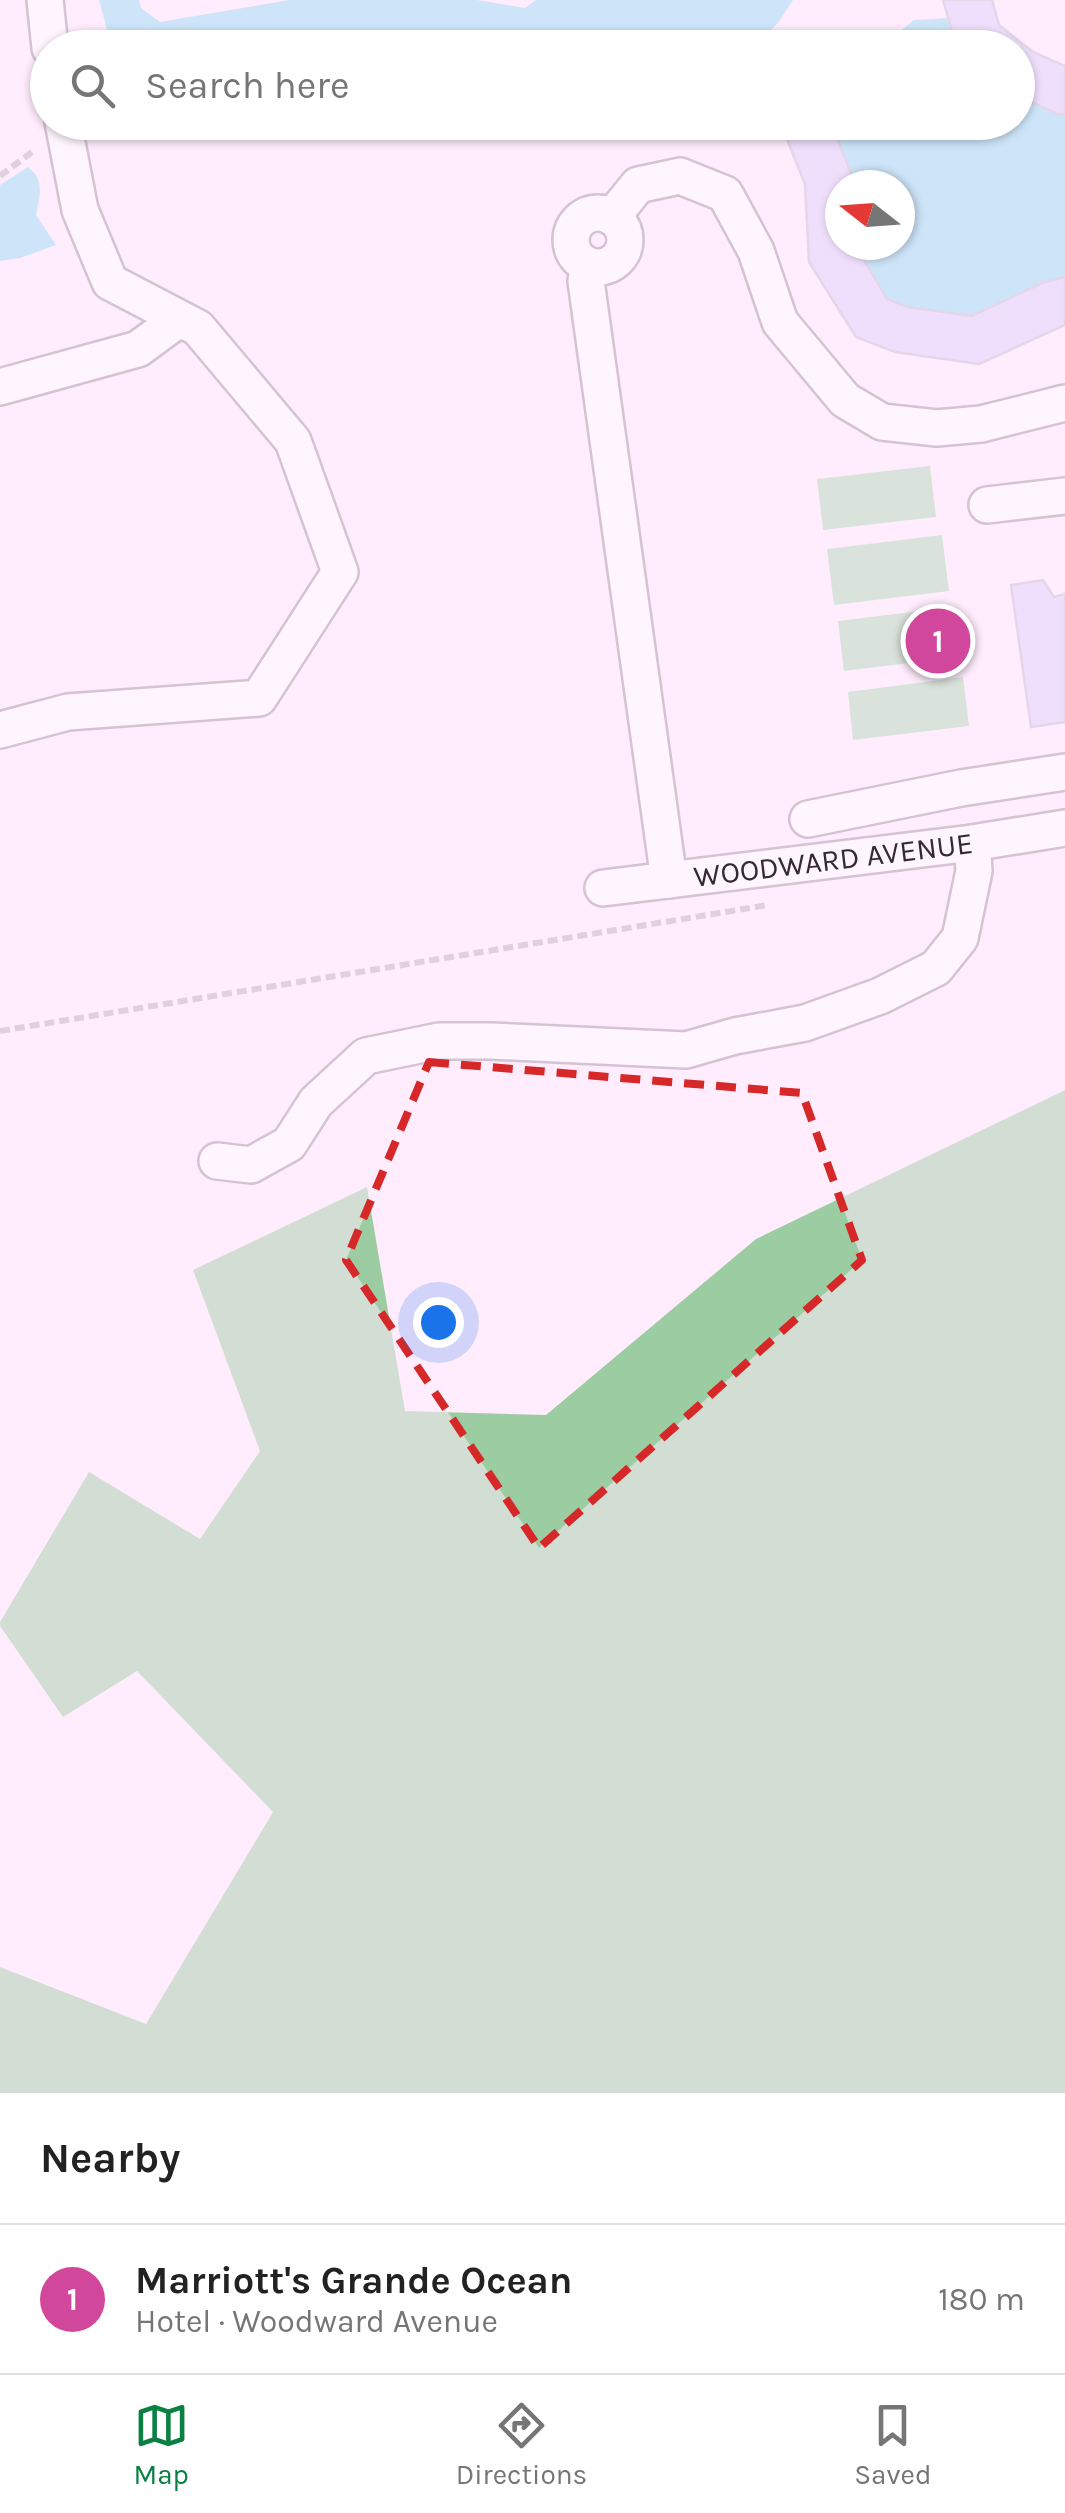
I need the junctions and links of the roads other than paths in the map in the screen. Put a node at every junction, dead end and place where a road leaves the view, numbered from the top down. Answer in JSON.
{"nodes":[{"id":1,"x":46,"y":0,"type":"edge"},
{"id":2,"x":48,"y":30,"type":"edge"},
{"id":3,"x":67,"y":140,"type":"edge"},
{"id":4,"x":179,"y":318,"type":"junction"},
{"id":5,"x":0,"y":387,"type":"edge"},
{"id":6,"x":1065,"y":404,"type":"edge"},
{"id":7,"x":1065,"y":496,"type":"edge"},
{"id":8,"x":987,"y":504,"type":"dead end"},
{"id":9,"x":0,"y":730,"type":"edge"},
{"id":10,"x":1065,"y":772,"type":"edge"},
{"id":11,"x":808,"y":820,"type":"dead end"},
{"id":12,"x":1065,"y":828,"type":"edge"},
{"id":13,"x":972,"y":843,"type":"junction"},
{"id":14,"x":669,"y":880,"type":"junction"},
{"id":15,"x":602,"y":888,"type":"dead end"},
{"id":16,"x":218,"y":1161,"type":"dead end"}],
"edges":[{"from":1,"to":2,"type":"street"},
{"from":3,"to":4,"type":"street"},
{"from":4,"to":5,"type":"street"},
{"from":4,"to":9,"type":"street"},
{"from":6,"to":14,"type":"street"},
{"from":7,"to":8,"type":"street"},
{"from":10,"to":11,"type":"street"},
{"from":12,"to":13,"type":"street","name":"WOODWARD AVENUE"},
{"from":13,"to":14,"type":"street","name":"WOODWARD AVENUE"},
{"from":13,"to":16,"type":"street"},
{"from":14,"to":15,"type":"street","name":"WOODWARD AVENUE"}]}
